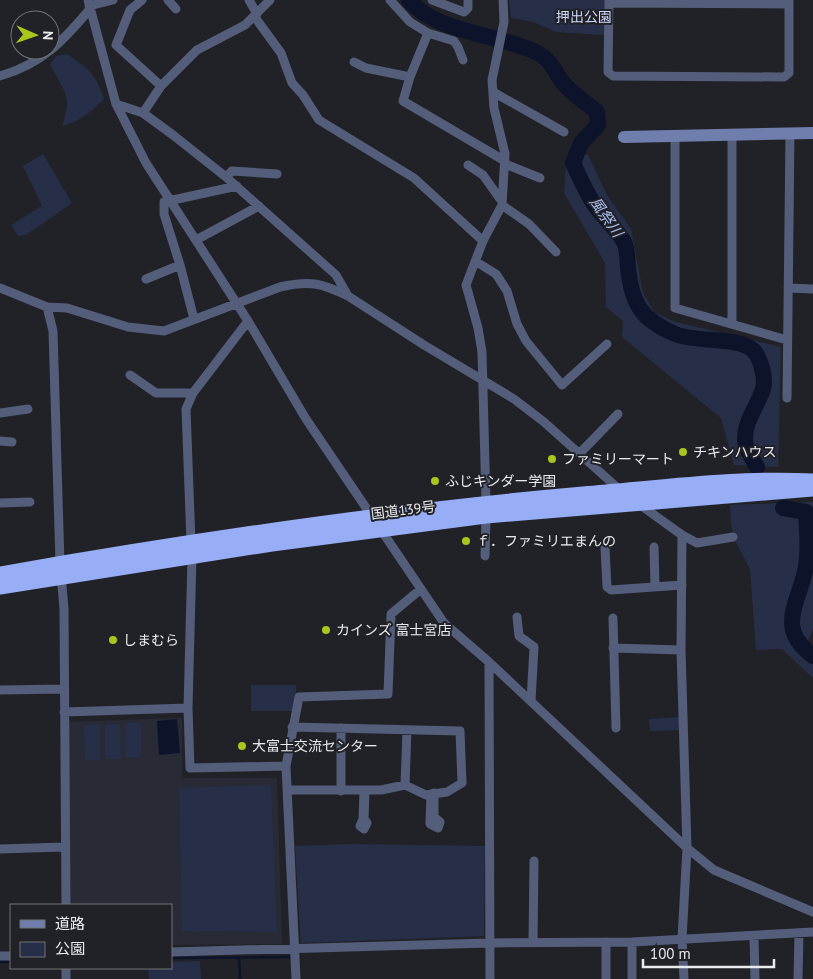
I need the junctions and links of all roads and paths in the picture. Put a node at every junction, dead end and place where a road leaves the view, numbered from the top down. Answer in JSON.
{"nodes":[{"id":1,"x":113,"y":0,"type":"edge"},
{"id":2,"x":142,"y":0,"type":"edge"},
{"id":3,"x":168,"y":0,"type":"edge"},
{"id":4,"x":249,"y":0,"type":"edge"},
{"id":5,"x":270,"y":0,"type":"edge"},
{"id":6,"x":390,"y":0,"type":"edge"},
{"id":7,"x":432,"y":0,"type":"edge"},
{"id":8,"x":468,"y":0,"type":"edge"},
{"id":9,"x":503,"y":0,"type":"edge"},
{"id":10,"x":609,"y":1,"type":"edge"},
{"id":11,"x":789,"y":2,"type":"edge"},
{"id":12,"x":89,"y":5,"type":"edge"},
{"id":13,"x":176,"y":9,"type":"dead end"},
{"id":14,"x":255,"y":15,"type":"junction"},
{"id":15,"x":428,"y":33,"type":"junction"},
{"id":16,"x":463,"y":60,"type":"dead end"},
{"id":17,"x":354,"y":62,"type":"dead end"},
{"id":18,"x":0,"y":76,"type":"edge"},
{"id":19,"x":410,"y":77,"type":"junction"},
{"id":20,"x":161,"y":86,"type":"junction"},
{"id":21,"x":493,"y":92,"type":"junction"},
{"id":22,"x":116,"y":104,"type":"junction"},
{"id":23,"x":143,"y":113,"type":"junction"},
{"id":24,"x":564,"y":132,"type":"dead end"},
{"id":25,"x":790,"y":133,"type":"junction"},
{"id":26,"x":813,"y":133,"type":"edge"},
{"id":27,"x":732,"y":134,"type":"junction"},
{"id":28,"x":676,"y":135,"type":"junction"},
{"id":29,"x":624,"y":137,"type":"dead end"},
{"id":30,"x":505,"y":162,"type":"junction"},
{"id":31,"x":468,"y":165,"type":"dead end"},
{"id":32,"x":277,"y":174,"type":"dead end"},
{"id":33,"x":226,"y":177,"type":"junction"},
{"id":34,"x":540,"y":178,"type":"dead end"},
{"id":35,"x":237,"y":186,"type":"junction"},
{"id":36,"x":170,"y":201,"type":"junction"},
{"id":37,"x":501,"y":202,"type":"junction"},
{"id":38,"x":259,"y":206,"type":"junction"},
{"id":39,"x":196,"y":240,"type":"junction"},
{"id":40,"x":484,"y":241,"type":"junction"},
{"id":41,"x":556,"y":252,"type":"dead end"},
{"id":42,"x":475,"y":261,"type":"junction"},
{"id":43,"x":180,"y":265,"type":"junction"},
{"id":44,"x":146,"y":279,"type":"dead end"},
{"id":45,"x":0,"y":288,"type":"edge"},
{"id":46,"x":788,"y":288,"type":"junction"},
{"id":47,"x":813,"y":289,"type":"edge"},
{"id":48,"x":348,"y":296,"type":"junction"},
{"id":49,"x":236,"y":303,"type":"junction"},
{"id":50,"x":47,"y":307,"type":"junction"},
{"id":51,"x":194,"y":319,"type":"junction"},
{"id":52,"x":248,"y":321,"type":"junction"},
{"id":53,"x":732,"y":324,"type":"junction"},
{"id":54,"x":787,"y":340,"type":"junction"},
{"id":55,"x":608,"y":344,"type":"dead end"},
{"id":56,"x":130,"y":375,"type":"dead end"},
{"id":57,"x":484,"y":380,"type":"junction"},
{"id":58,"x":193,"y":393,"type":"junction"},
{"id":59,"x":788,"y":398,"type":"dead end"},
{"id":60,"x":28,"y":410,"type":"dead end"},
{"id":61,"x":0,"y":413,"type":"edge"},
{"id":62,"x":618,"y":414,"type":"dead end"},
{"id":63,"x":0,"y":441,"type":"edge"},
{"id":64,"x":12,"y":442,"type":"dead end"},
{"id":65,"x":580,"y":453,"type":"junction"},
{"id":66,"x":813,"y":481,"type":"edge"},
{"id":67,"x":813,"y":489,"type":"edge"},
{"id":68,"x":621,"y":491,"type":"junction"},
{"id":69,"x":30,"y":502,"type":"dead end"},
{"id":70,"x":637,"y":502,"type":"junction"},
{"id":71,"x":0,"y":503,"type":"edge"},
{"id":72,"x":486,"y":509,"type":"junction"},
{"id":73,"x":376,"y":523,"type":"junction"},
{"id":74,"x":682,"y":535,"type":"junction"},
{"id":75,"x":733,"y":537,"type":"dead end"},
{"id":76,"x":605,"y":548,"type":"dead end"},
{"id":77,"x":654,"y":548,"type":"dead end"},
{"id":78,"x":192,"y":550,"type":"junction"},
{"id":79,"x":485,"y":556,"type":"dead end"},
{"id":80,"x":61,"y":570,"type":"junction"},
{"id":81,"x":0,"y":574,"type":"edge"},
{"id":82,"x":682,"y":585,"type":"junction"},
{"id":83,"x":0,"y":587,"type":"edge"},
{"id":84,"x":655,"y":587,"type":"junction"},
{"id":85,"x":421,"y":589,"type":"junction"},
{"id":86,"x":517,"y":617,"type":"dead end"},
{"id":87,"x":613,"y":618,"type":"dead end"},
{"id":88,"x":613,"y":648,"type":"junction"},
{"id":89,"x":681,"y":650,"type":"junction"},
{"id":90,"x":489,"y":662,"type":"junction"},
{"id":91,"x":64,"y":689,"type":"junction"},
{"id":92,"x":0,"y":690,"type":"edge"},
{"id":93,"x":531,"y":701,"type":"junction"},
{"id":94,"x":188,"y":708,"type":"junction"},
{"id":95,"x":64,"y":712,"type":"junction"},
{"id":96,"x":292,"y":728,"type":"junction"},
{"id":97,"x":341,"y":728,"type":"junction"},
{"id":98,"x":616,"y":728,"type":"dead end"},
{"id":99,"x":408,"y":730,"type":"junction"},
{"id":100,"x":286,"y":766,"type":"junction"},
{"id":101,"x":406,"y":786,"type":"junction"},
{"id":102,"x":288,"y":790,"type":"junction"},
{"id":103,"x":341,"y":791,"type":"junction"},
{"id":104,"x":65,"y":846,"type":"junction"},
{"id":105,"x":687,"y":848,"type":"junction"},
{"id":106,"x":0,"y":849,"type":"edge"},
{"id":107,"x":534,"y":861,"type":"dead end"},
{"id":108,"x":66,"y":904,"type":"edge"},
{"id":109,"x":813,"y":912,"type":"edge"},
{"id":110,"x":813,"y":932,"type":"edge"},
{"id":111,"x":799,"y":933,"type":"junction"},
{"id":112,"x":754,"y":936,"type":"junction"},
{"id":113,"x":682,"y":939,"type":"junction"},
{"id":114,"x":533,"y":942,"type":"junction"},
{"id":115,"x":606,"y":942,"type":"junction"},
{"id":116,"x":632,"y":942,"type":"junction"},
{"id":117,"x":489,"y":943,"type":"junction"},
{"id":118,"x":296,"y":949,"type":"junction"},
{"id":119,"x":172,"y":952,"type":"edge"},
{"id":120,"x":296,"y":979,"type":"edge"},
{"id":121,"x":490,"y":979,"type":"edge"},
{"id":122,"x":606,"y":979,"type":"edge"},
{"id":123,"x":632,"y":979,"type":"edge"},
{"id":124,"x":684,"y":979,"type":"edge"},
{"id":125,"x":755,"y":979,"type":"edge"},
{"id":126,"x":798,"y":979,"type":"edge"}],
"edges":[{"from":1,"to":12,"type":"street"},
{"from":2,"to":20,"type":"street"},
{"from":3,"to":13,"type":"street"},
{"from":4,"to":14,"type":"street"},
{"from":5,"to":14,"type":"street"},
{"from":6,"to":15,"type":"street"},
{"from":7,"to":8,"type":"street"},
{"from":9,"to":21,"type":"street"},
{"from":10,"to":11,"type":"street"},
{"from":10,"to":11,"type":"street"},
{"from":12,"to":18,"type":"street"},
{"from":12,"to":22,"type":"street"},
{"from":14,"to":20,"type":"street"},
{"from":14,"to":40,"type":"street"},
{"from":15,"to":16,"type":"street"},
{"from":15,"to":19,"type":"street"},
{"from":17,"to":19,"type":"street"},
{"from":19,"to":30,"type":"street"},
{"from":20,"to":23,"type":"street"},
{"from":21,"to":24,"type":"street"},
{"from":21,"to":30,"type":"street"},
{"from":22,"to":23,"type":"street"},
{"from":22,"to":36,"type":"street"},
{"from":23,"to":33,"type":"street"},
{"from":25,"to":26,"type":"street"},
{"from":25,"to":27,"type":"street"},
{"from":25,"to":46,"type":"street"},
{"from":27,"to":28,"type":"street"},
{"from":27,"to":53,"type":"street"},
{"from":28,"to":29,"type":"street"},
{"from":28,"to":53,"type":"street"},
{"from":30,"to":34,"type":"street"},
{"from":30,"to":37,"type":"street"},
{"from":31,"to":37,"type":"street"},
{"from":32,"to":33,"type":"street"},
{"from":33,"to":35,"type":"street"},
{"from":35,"to":36,"type":"street"},
{"from":35,"to":38,"type":"street"},
{"from":36,"to":39,"type":"street"},
{"from":36,"to":43,"type":"street"},
{"from":37,"to":40,"type":"street"},
{"from":37,"to":41,"type":"street"},
{"from":38,"to":39,"type":"street"},
{"from":38,"to":48,"type":"street"},
{"from":39,"to":49,"type":"street"},
{"from":40,"to":42,"type":"street"},
{"from":42,"to":55,"type":"street"},
{"from":42,"to":57,"type":"street"},
{"from":43,"to":44,"type":"street"},
{"from":43,"to":51,"type":"street"},
{"from":45,"to":50,"type":"street"},
{"from":46,"to":47,"type":"street"},
{"from":46,"to":54,"type":"street"},
{"from":48,"to":49,"type":"street"},
{"from":48,"to":57,"type":"street"},
{"from":49,"to":51,"type":"street"},
{"from":49,"to":52,"type":"street"},
{"from":50,"to":51,"type":"street"},
{"from":50,"to":80,"type":"street"},
{"from":52,"to":58,"type":"street"},
{"from":52,"to":73,"type":"street"},
{"from":53,"to":54,"type":"street"},
{"from":54,"to":59,"type":"street"},
{"from":56,"to":58,"type":"street"},
{"from":57,"to":65,"type":"street"},
{"from":57,"to":72,"type":"street"},
{"from":58,"to":78,"type":"street"},
{"from":60,"to":61,"type":"street"},
{"from":62,"to":65,"type":"street"},
{"from":63,"to":64,"type":"street"},
{"from":65,"to":68,"type":"street"},
{"from":66,"to":68,"type":"highway","name":"国道139号"},
{"from":67,"to":70,"type":"highway","name":"国道139号"},
{"from":68,"to":72,"type":"highway","name":"国道139号"},
{"from":69,"to":71,"type":"street"},
{"from":70,"to":72,"type":"highway","name":"国道139号"},
{"from":70,"to":74,"type":"street"},
{"from":72,"to":73,"type":"highway","name":"国道139号"},
{"from":72,"to":79,"type":"street"},
{"from":73,"to":78,"type":"highway","name":"国道139号"},
{"from":73,"to":85,"type":"street"},
{"from":74,"to":75,"type":"street"},
{"from":74,"to":82,"type":"street"},
{"from":76,"to":84,"type":"street"},
{"from":77,"to":84,"type":"street"},
{"from":78,"to":80,"type":"highway","name":"国道139号"},
{"from":78,"to":94,"type":"street"},
{"from":80,"to":81,"type":"highway","name":"国道139号"},
{"from":80,"to":83,"type":"highway","name":"国道139号"},
{"from":80,"to":91,"type":"street"},
{"from":82,"to":84,"type":"street"},
{"from":82,"to":89,"type":"street"},
{"from":85,"to":90,"type":"street"},
{"from":85,"to":96,"type":"street"},
{"from":86,"to":93,"type":"street"},
{"from":87,"to":88,"type":"street"},
{"from":88,"to":89,"type":"street"},
{"from":88,"to":98,"type":"street"},
{"from":89,"to":105,"type":"street"},
{"from":90,"to":93,"type":"street"},
{"from":90,"to":117,"type":"street"},
{"from":91,"to":92,"type":"street"},
{"from":91,"to":95,"type":"street"},
{"from":93,"to":105,"type":"street"},
{"from":94,"to":95,"type":"street"},
{"from":94,"to":100,"type":"street"},
{"from":95,"to":104,"type":"street"},
{"from":96,"to":97,"type":"street"},
{"from":96,"to":100,"type":"street"},
{"from":97,"to":99,"type":"street"},
{"from":97,"to":103,"type":"street"},
{"from":99,"to":101,"type":"street"},
{"from":99,"to":101,"type":"street"},
{"from":100,"to":102,"type":"street"},
{"from":101,"to":103,"type":"street"},
{"from":102,"to":103,"type":"street"},
{"from":102,"to":118,"type":"street"},
{"from":104,"to":106,"type":"street"},
{"from":104,"to":108,"type":"street"},
{"from":105,"to":109,"type":"street"},
{"from":105,"to":113,"type":"street"},
{"from":107,"to":114,"type":"street"},
{"from":110,"to":111,"type":"street"},
{"from":111,"to":112,"type":"street"},
{"from":111,"to":126,"type":"street"},
{"from":112,"to":113,"type":"street"},
{"from":112,"to":125,"type":"street"},
{"from":113,"to":116,"type":"street"},
{"from":113,"to":124,"type":"street"},
{"from":114,"to":115,"type":"street"},
{"from":114,"to":117,"type":"street"},
{"from":115,"to":116,"type":"street"},
{"from":115,"to":122,"type":"street"},
{"from":116,"to":123,"type":"street"},
{"from":117,"to":118,"type":"street"},
{"from":117,"to":121,"type":"street"},
{"from":118,"to":119,"type":"street"},
{"from":118,"to":120,"type":"street"}]}
